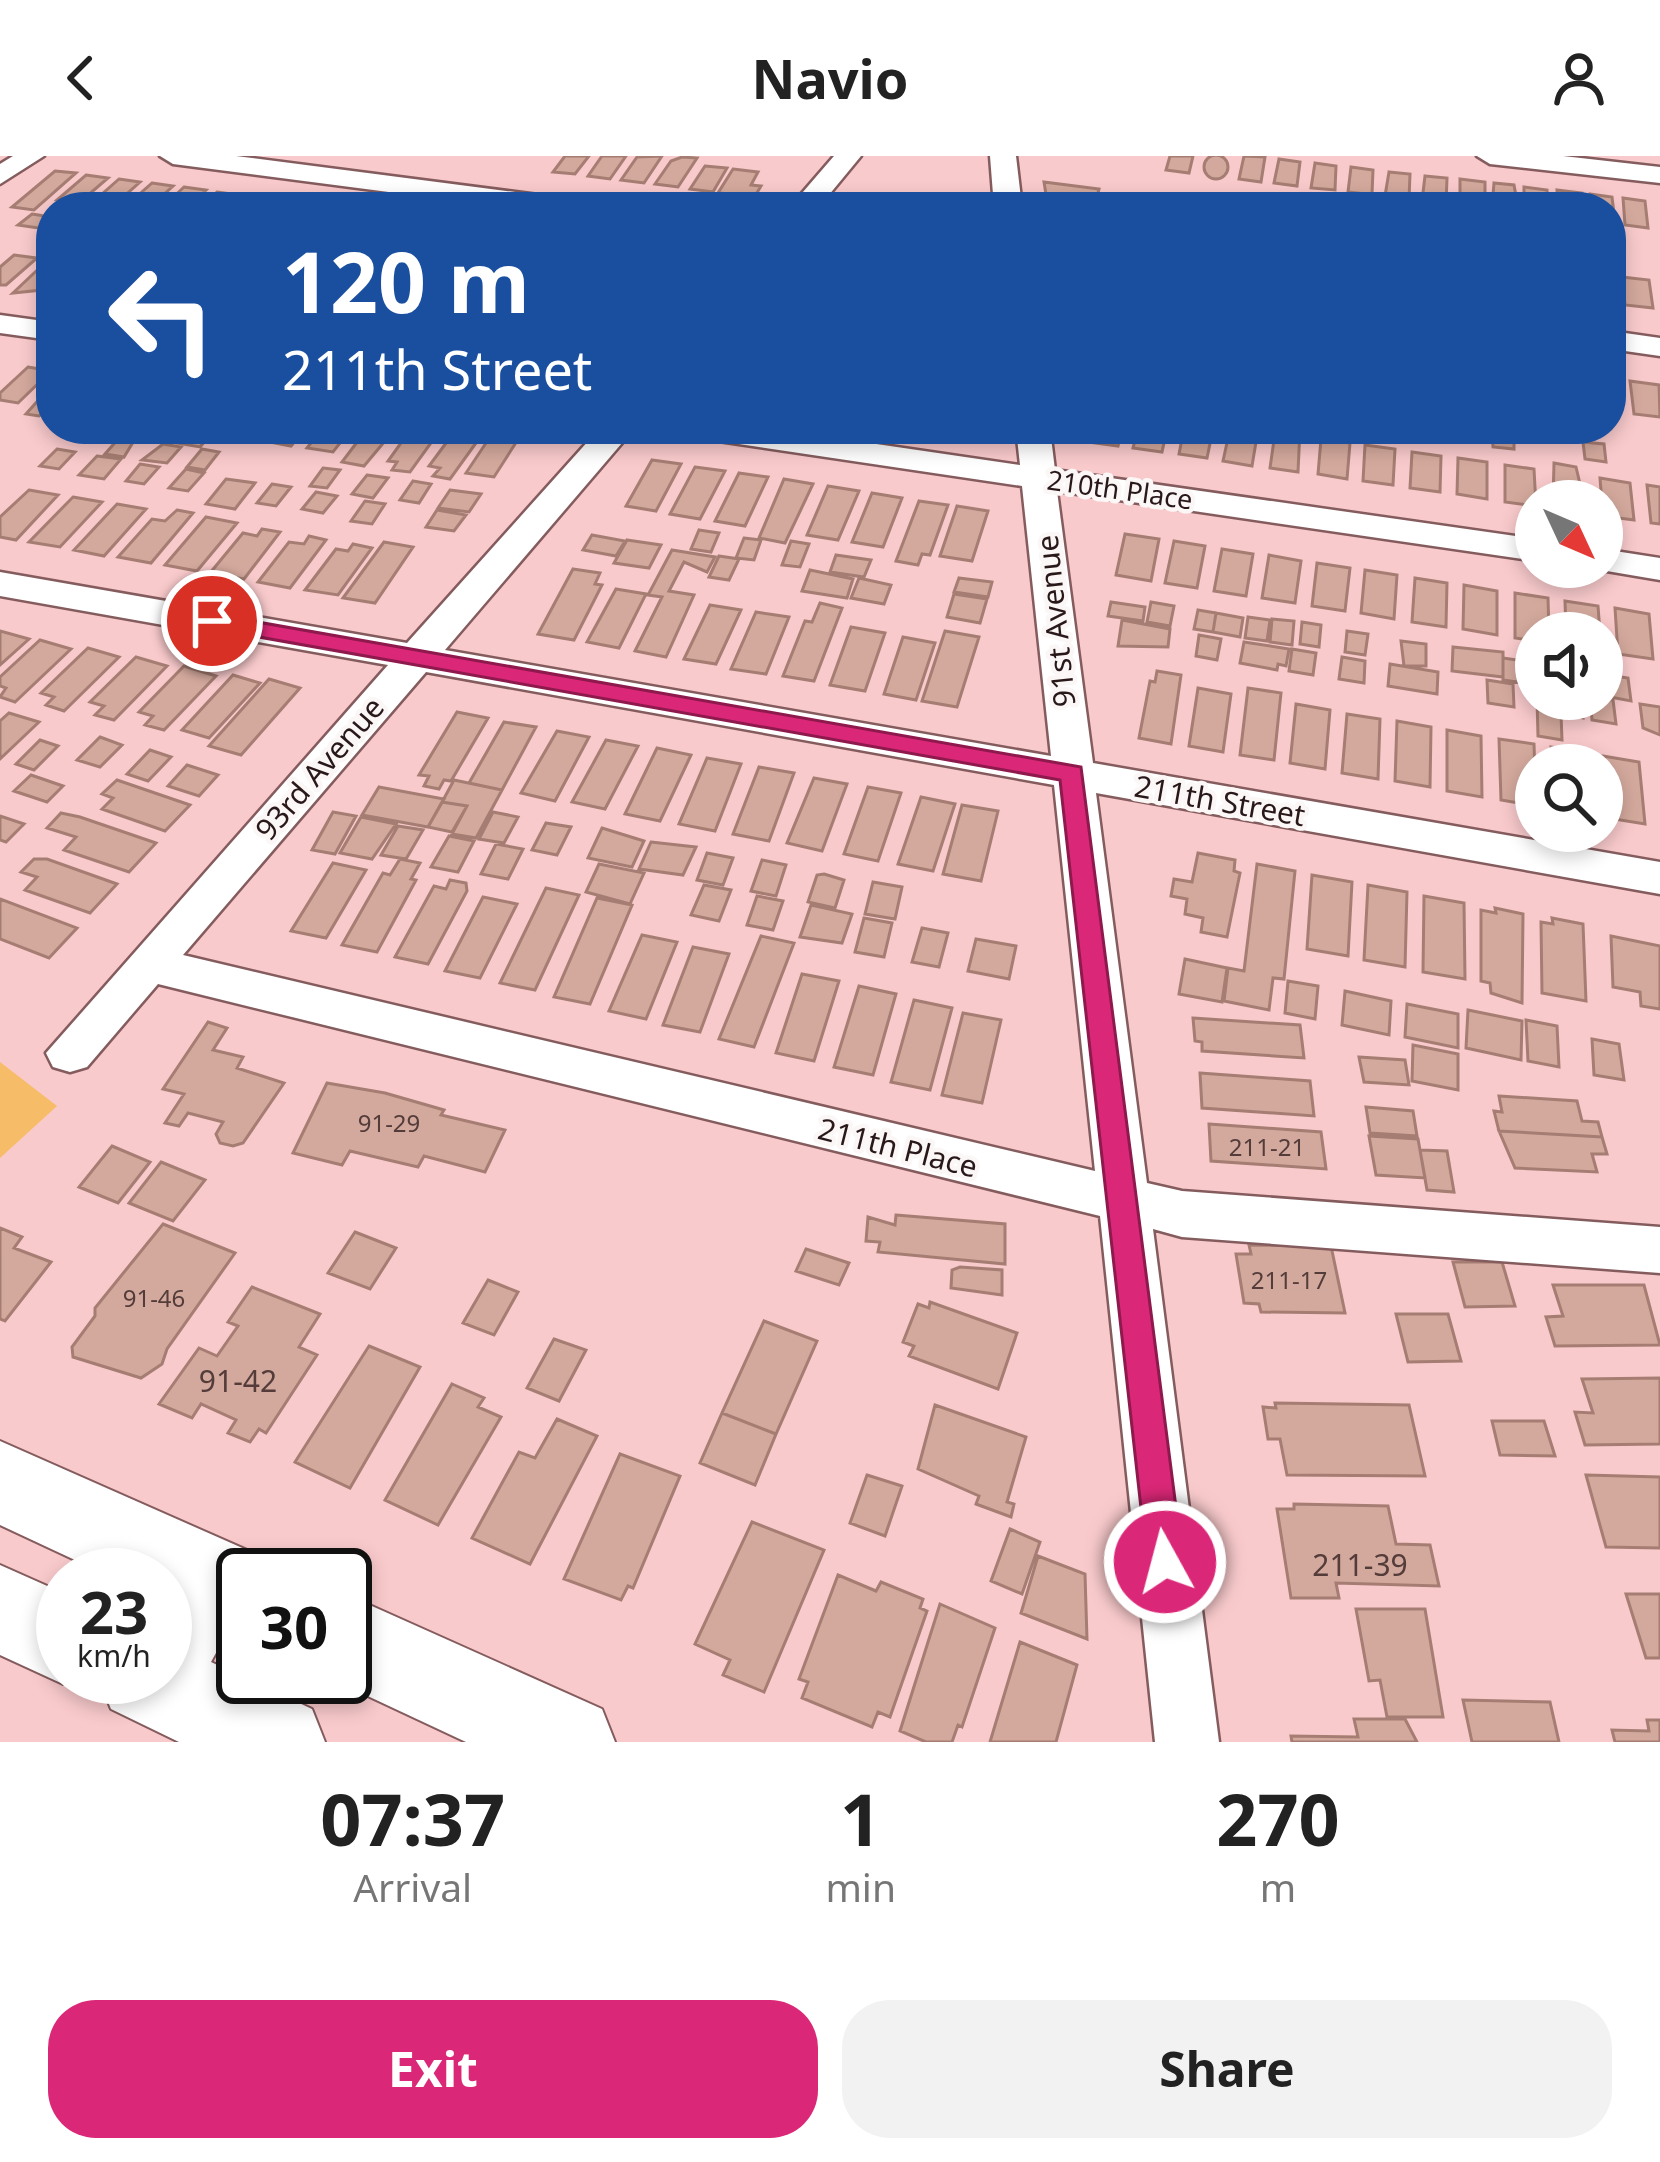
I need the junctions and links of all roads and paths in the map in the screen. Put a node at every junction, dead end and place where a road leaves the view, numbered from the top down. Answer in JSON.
{"nodes":[{"id":1,"x":31,"y":156,"type":"edge"},
{"id":2,"x":172,"y":156,"type":"edge"},
{"id":3,"x":848,"y":156,"type":"edge"},
{"id":4,"x":1003,"y":156,"type":"edge"},
{"id":5,"x":1490,"y":156,"type":"edge"},
{"id":6,"x":1660,"y":175,"type":"edge"},
{"id":7,"x":0,"y":176,"type":"edge"},
{"id":8,"x":452,"y":192,"type":"edge"},
{"id":9,"x":817,"y":192,"type":"edge"},
{"id":10,"x":1007,"y":192,"type":"edge"},
{"id":11,"x":0,"y":323,"type":"edge"},
{"id":12,"x":36,"y":329,"type":"edge"},
{"id":13,"x":1626,"y":342,"type":"edge"},
{"id":14,"x":1660,"y":346,"type":"edge"},
{"id":15,"x":604,"y":444,"type":"edge"},
{"id":16,"x":912,"y":444,"type":"edge"},
{"id":17,"x":1036,"y":453,"type":"edge"},
{"id":18,"x":1515,"y":546,"type":"edge"},
{"id":19,"x":1623,"y":563,"type":"edge"},
{"id":20,"x":1660,"y":569,"type":"edge"},
{"id":21,"x":0,"y":584,"type":"edge"},
{"id":22,"x":416,"y":657,"type":"junction"},
{"id":23,"x":1072,"y":774,"type":"junction"},
{"id":24,"x":1660,"y":878,"type":"edge"},
{"id":25,"x":148,"y":964,"type":"junction"},
{"id":26,"x":70,"y":1053,"type":"dead end"},
{"id":27,"x":1121,"y":1201,"type":"junction"},
{"id":28,"x":1660,"y":1250,"type":"edge"},
{"id":29,"x":0,"y":1482,"type":"edge"},
{"id":30,"x":216,"y":1580,"type":"edge"},
{"id":31,"x":216,"y":1597,"type":"edge"},
{"id":32,"x":0,"y":1609,"type":"edge"},
{"id":33,"x":36,"y":1626,"type":"edge"},
{"id":34,"x":192,"y":1626,"type":"edge"},
{"id":35,"x":372,"y":1651,"type":"edge"},
{"id":36,"x":192,"y":1694,"type":"edge"},
{"id":37,"x":279,"y":1742,"type":"edge"},
{"id":38,"x":569,"y":1742,"type":"edge"},
{"id":39,"x":1187,"y":1742,"type":"edge"}],
"edges":[{"from":1,"to":7,"type":"street"},
{"from":2,"to":8,"type":"street"},
{"from":3,"to":9,"type":"street"},
{"from":4,"to":10,"type":"street"},
{"from":5,"to":6,"type":"street"},
{"from":11,"to":12,"type":"street"},
{"from":13,"to":14,"type":"street"},
{"from":15,"to":22,"type":"street","name":"93rd Avenue"},
{"from":16,"to":17,"type":"street","name":"210th Place"},
{"from":17,"to":18,"type":"street","name":"210th Place"},
{"from":17,"to":23,"type":"street","name":"91st Avenue"},
{"from":19,"to":20,"type":"street"},
{"from":21,"to":22,"type":"street","name":"211th Street"},
{"from":22,"to":23,"type":"street","name":"211th Street"},
{"from":22,"to":25,"type":"street","name":"93rd Avenue"},
{"from":23,"to":24,"type":"street","name":"211th Street"},
{"from":23,"to":27,"type":"street","name":"91st Avenue"},
{"from":25,"to":26,"type":"street","name":"93rd Avenue"},
{"from":25,"to":27,"type":"street","name":"211th Place"},
{"from":27,"to":28,"type":"street","name":"211th Place"},
{"from":27,"to":39,"type":"street","name":"91st Avenue"},
{"from":29,"to":30,"type":"main road"},
{"from":31,"to":34,"type":"main road"},
{"from":32,"to":33,"type":"main road"},
{"from":35,"to":38,"type":"main road"},
{"from":36,"to":37,"type":"main road"}]}
